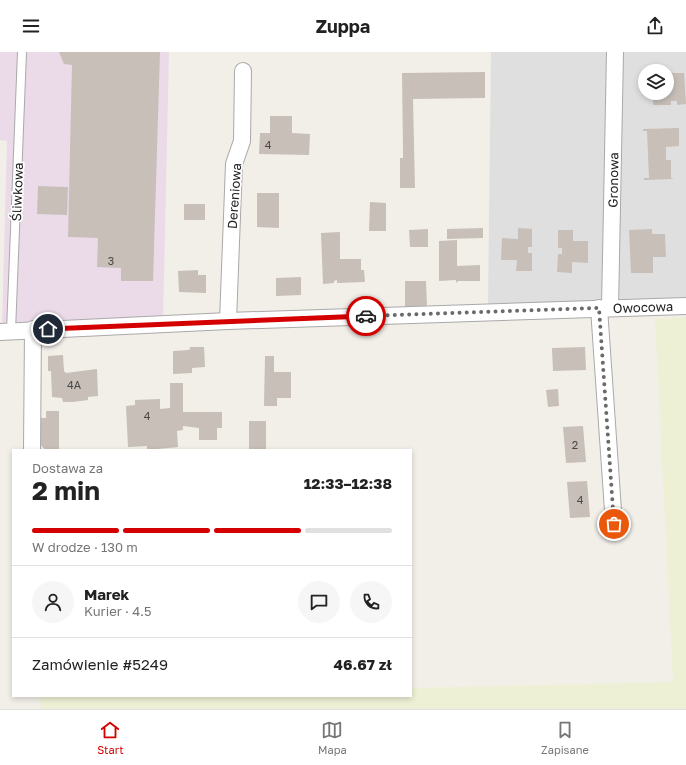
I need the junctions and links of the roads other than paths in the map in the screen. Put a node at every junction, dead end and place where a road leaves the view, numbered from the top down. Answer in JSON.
{"nodes":[{"id":1,"x":22,"y":52,"type":"edge"},
{"id":2,"x":616,"y":52,"type":"edge"},
{"id":3,"x":243,"y":71,"type":"dead end"},
{"id":4,"x":686,"y":306,"type":"edge"},
{"id":5,"x":604,"y":308,"type":"junction"},
{"id":6,"x":228,"y":321,"type":"junction"},
{"id":7,"x":33,"y":329,"type":"junction"},
{"id":8,"x":6,"y":331,"type":"edge"},
{"id":9,"x":32,"y":449,"type":"edge"},
{"id":10,"x":614,"y":524,"type":"dead end"}],
"edges":[{"from":1,"to":8,"type":"lane","name":"Śliwkowa"},
{"from":2,"to":5,"type":"street","name":"Gronowa"},
{"from":3,"to":6,"type":"street","name":"Dereniowa"},
{"from":4,"to":5,"type":"street","name":"Owocowa"},
{"from":5,"to":6,"type":"street","name":"Owocowa"},
{"from":5,"to":10,"type":"street","name":"Gronowa"},
{"from":6,"to":7,"type":"street","name":"Owocowa"},
{"from":7,"to":8,"type":"street","name":"Owocowa"},
{"from":7,"to":9,"type":"street"}]}
